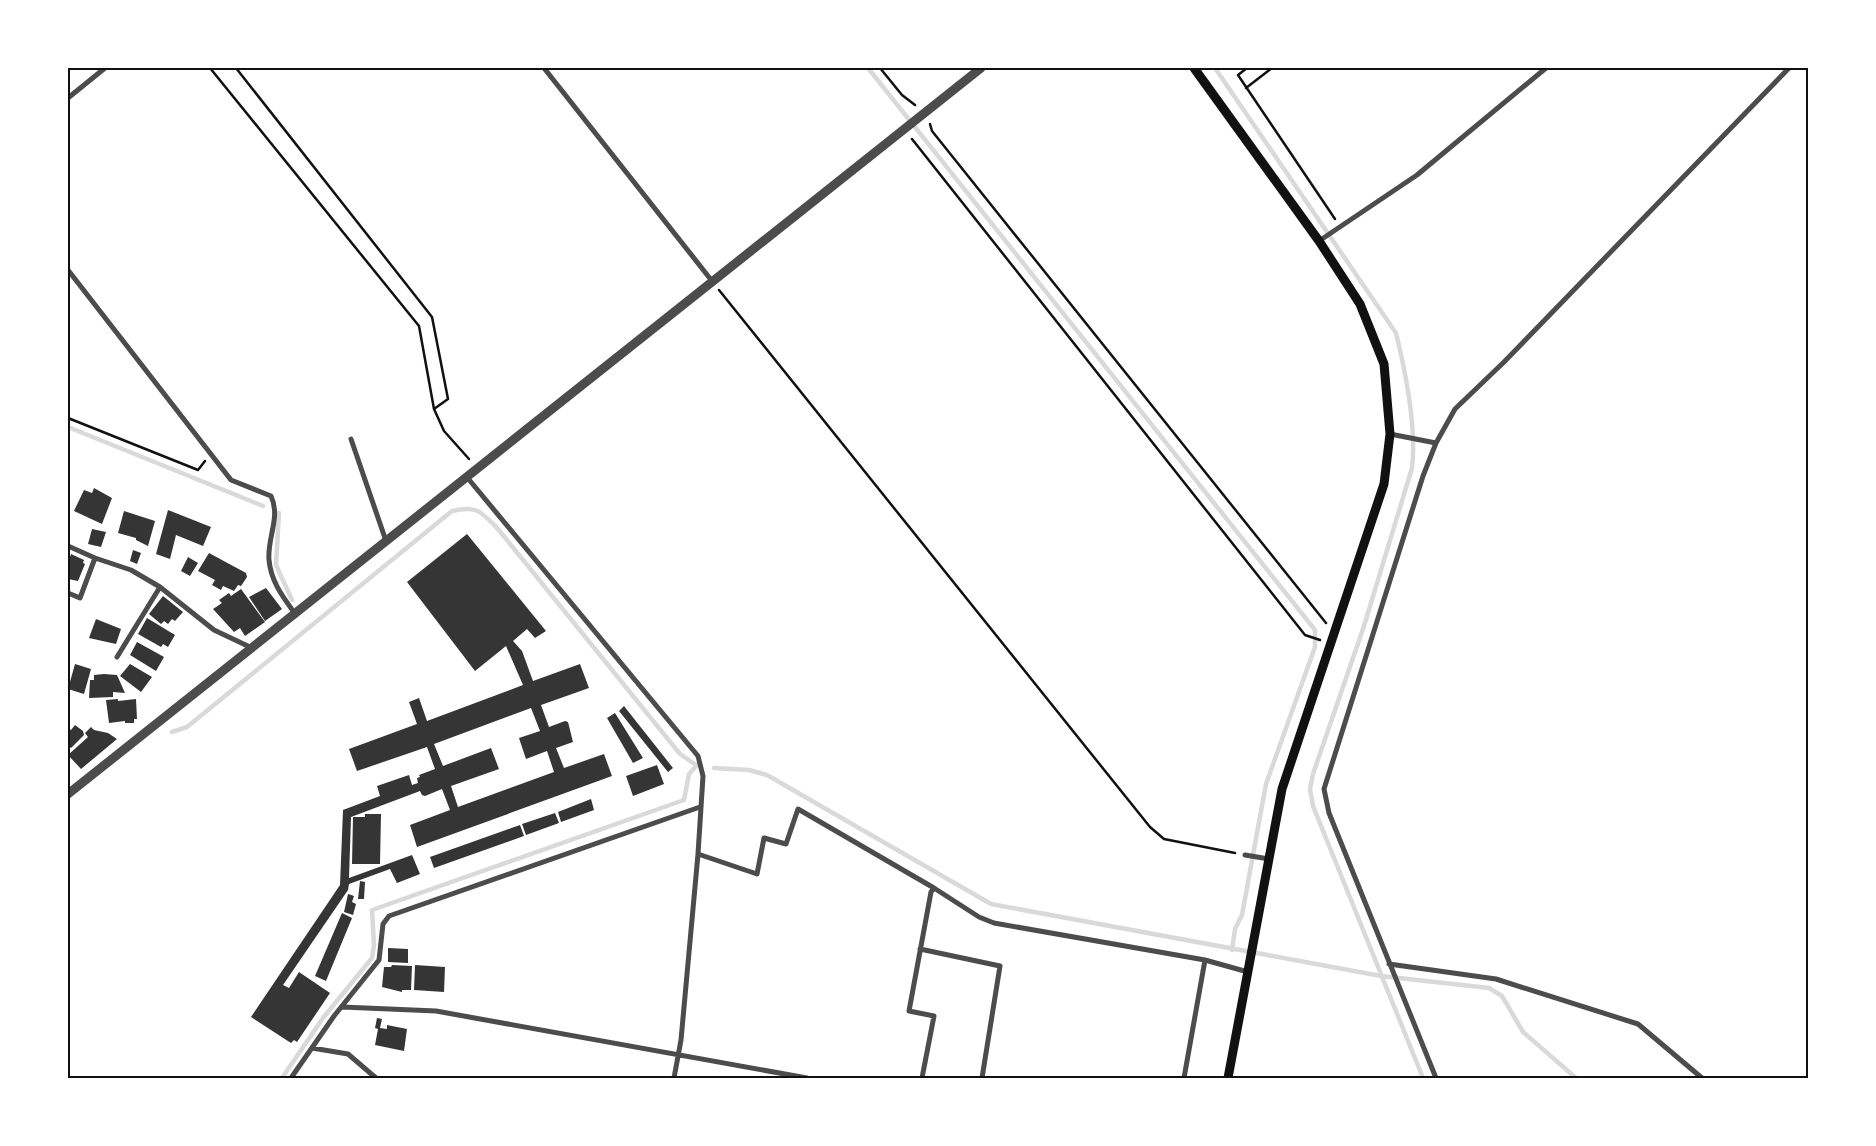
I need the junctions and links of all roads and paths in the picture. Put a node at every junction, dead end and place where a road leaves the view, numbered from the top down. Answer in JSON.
{"nodes":[{"id":1,"x":105,"y":68,"type":"edge"},
{"id":2,"x":210,"y":68,"type":"edge"},
{"id":3,"x":236,"y":68,"type":"edge"},
{"id":4,"x":544,"y":68,"type":"edge"},
{"id":5,"x":880,"y":68,"type":"edge"},
{"id":6,"x":981,"y":68,"type":"edge"},
{"id":7,"x":1194,"y":68,"type":"edge"},
{"id":8,"x":1247,"y":68,"type":"edge"},
{"id":9,"x":1272,"y":68,"type":"edge"},
{"id":10,"x":1546,"y":68,"type":"edge"},
{"id":11,"x":1789,"y":68,"type":"edge"},
{"id":12,"x":1246,"y":88,"type":"junction"},
{"id":13,"x":68,"y":98,"type":"edge"},
{"id":14,"x":923,"y":114,"type":"junction"},
{"id":15,"x":904,"y":130,"type":"junction"},
{"id":16,"x":1340,"y":227,"type":"junction"},
{"id":17,"x":1319,"y":241,"type":"junction"},
{"id":18,"x":68,"y":270,"type":"edge"},
{"id":19,"x":712,"y":281,"type":"junction"},
{"id":20,"x":434,"y":409,"type":"junction"},
{"id":21,"x":68,"y":418,"type":"edge"},
{"id":22,"x":1390,"y":434,"type":"junction"},
{"id":23,"x":350,"y":439,"type":"dead end"},
{"id":24,"x":1436,"y":443,"type":"junction"},
{"id":25,"x":210,"y":453,"type":"junction"},
{"id":26,"x":477,"y":467,"type":"junction"},
{"id":27,"x":466,"y":476,"type":"junction"},
{"id":28,"x":386,"y":541,"type":"junction"},
{"id":29,"x":68,"y":546,"type":"edge"},
{"id":30,"x":94,"y":558,"type":"junction"},
{"id":31,"x":160,"y":587,"type":"junction"},
{"id":32,"x":68,"y":593,"type":"edge"},
{"id":33,"x":296,"y":615,"type":"junction"},
{"id":34,"x":1336,"y":630,"type":"junction"},
{"id":35,"x":1331,"y":644,"type":"junction"},
{"id":36,"x":252,"y":648,"type":"junction"},
{"id":37,"x":117,"y":658,"type":"dead end"},
{"id":38,"x":68,"y":794,"type":"edge"},
{"id":39,"x":700,"y":807,"type":"junction"},
{"id":40,"x":698,"y":854,"type":"junction"},
{"id":41,"x":1245,"y":855,"type":"joint"},
{"id":42,"x":1269,"y":859,"type":"junction"},
{"id":43,"x":934,"y":888,"type":"junction"},
{"id":44,"x":920,"y":949,"type":"junction"},
{"id":45,"x":1206,"y":960,"type":"junction"},
{"id":46,"x":1389,"y":964,"type":"junction"},
{"id":47,"x":1248,"y":972,"type":"junction"},
{"id":48,"x":342,"y":1007,"type":"junction"},
{"id":49,"x":312,"y":1048,"type":"junction"},
{"id":50,"x":678,"y":1055,"type":"junction"},
{"id":51,"x":291,"y":1078,"type":"edge"},
{"id":52,"x":376,"y":1078,"type":"edge"},
{"id":53,"x":674,"y":1078,"type":"edge"},
{"id":54,"x":807,"y":1078,"type":"edge"},
{"id":55,"x":922,"y":1078,"type":"edge"},
{"id":56,"x":982,"y":1078,"type":"edge"},
{"id":57,"x":1184,"y":1078,"type":"edge"},
{"id":58,"x":1228,"y":1078,"type":"edge"},
{"id":59,"x":1436,"y":1078,"type":"edge"},
{"id":60,"x":1702,"y":1078,"type":"edge"}],
"edges":[{"from":1,"to":13,"type":"street"},
{"from":2,"to":20,"type":"path"},
{"from":3,"to":20,"type":"path"},
{"from":4,"to":19,"type":"street"},
{"from":5,"to":14,"type":"path"},
{"from":6,"to":14,"type":"street"},
{"from":7,"to":17,"type":"main road"},
{"from":8,"to":12,"type":"path"},
{"from":9,"to":12,"type":"path"},
{"from":10,"to":16,"type":"street"},
{"from":11,"to":24,"type":"street"},
{"from":12,"to":16,"type":"path"},
{"from":14,"to":15,"type":"street"},
{"from":14,"to":34,"type":"path"},
{"from":15,"to":19,"type":"street"},
{"from":15,"to":35,"type":"path"},
{"from":16,"to":17,"type":"street"},
{"from":17,"to":22,"type":"main road"},
{"from":18,"to":25,"type":"street"},
{"from":19,"to":26,"type":"street"},
{"from":19,"to":41,"type":"path"},
{"from":20,"to":26,"type":"path"},
{"from":21,"to":25,"type":"path"},
{"from":22,"to":24,"type":"street"},
{"from":22,"to":34,"type":"main road"},
{"from":23,"to":28,"type":"street"},
{"from":24,"to":46,"type":"street"},
{"from":25,"to":33,"type":"street"},
{"from":26,"to":27,"type":"street"},
{"from":27,"to":28,"type":"street"},
{"from":27,"to":39,"type":"street"},
{"from":28,"to":33,"type":"street"},
{"from":29,"to":30,"type":"street"},
{"from":30,"to":31,"type":"street"},
{"from":30,"to":32,"type":"street"},
{"from":31,"to":36,"type":"street"},
{"from":31,"to":37,"type":"street"},
{"from":33,"to":36,"type":"street"},
{"from":34,"to":35,"type":"main road"},
{"from":35,"to":42,"type":"main road"},
{"from":36,"to":38,"type":"street"},
{"from":39,"to":40,"type":"street"},
{"from":39,"to":48,"type":"street"},
{"from":40,"to":43,"type":"street"},
{"from":40,"to":50,"type":"street"},
{"from":41,"to":42,"type":"street"},
{"from":42,"to":47,"type":"main road"},
{"from":43,"to":44,"type":"street"},
{"from":43,"to":45,"type":"street"},
{"from":44,"to":55,"type":"street"},
{"from":44,"to":56,"type":"street"},
{"from":45,"to":47,"type":"street"},
{"from":45,"to":57,"type":"street"},
{"from":46,"to":59,"type":"street"},
{"from":46,"to":60,"type":"street"},
{"from":47,"to":58,"type":"main road"},
{"from":48,"to":49,"type":"street"},
{"from":48,"to":50,"type":"street"},
{"from":49,"to":51,"type":"street"},
{"from":49,"to":52,"type":"street"},
{"from":50,"to":53,"type":"street"},
{"from":50,"to":54,"type":"street"}]}
